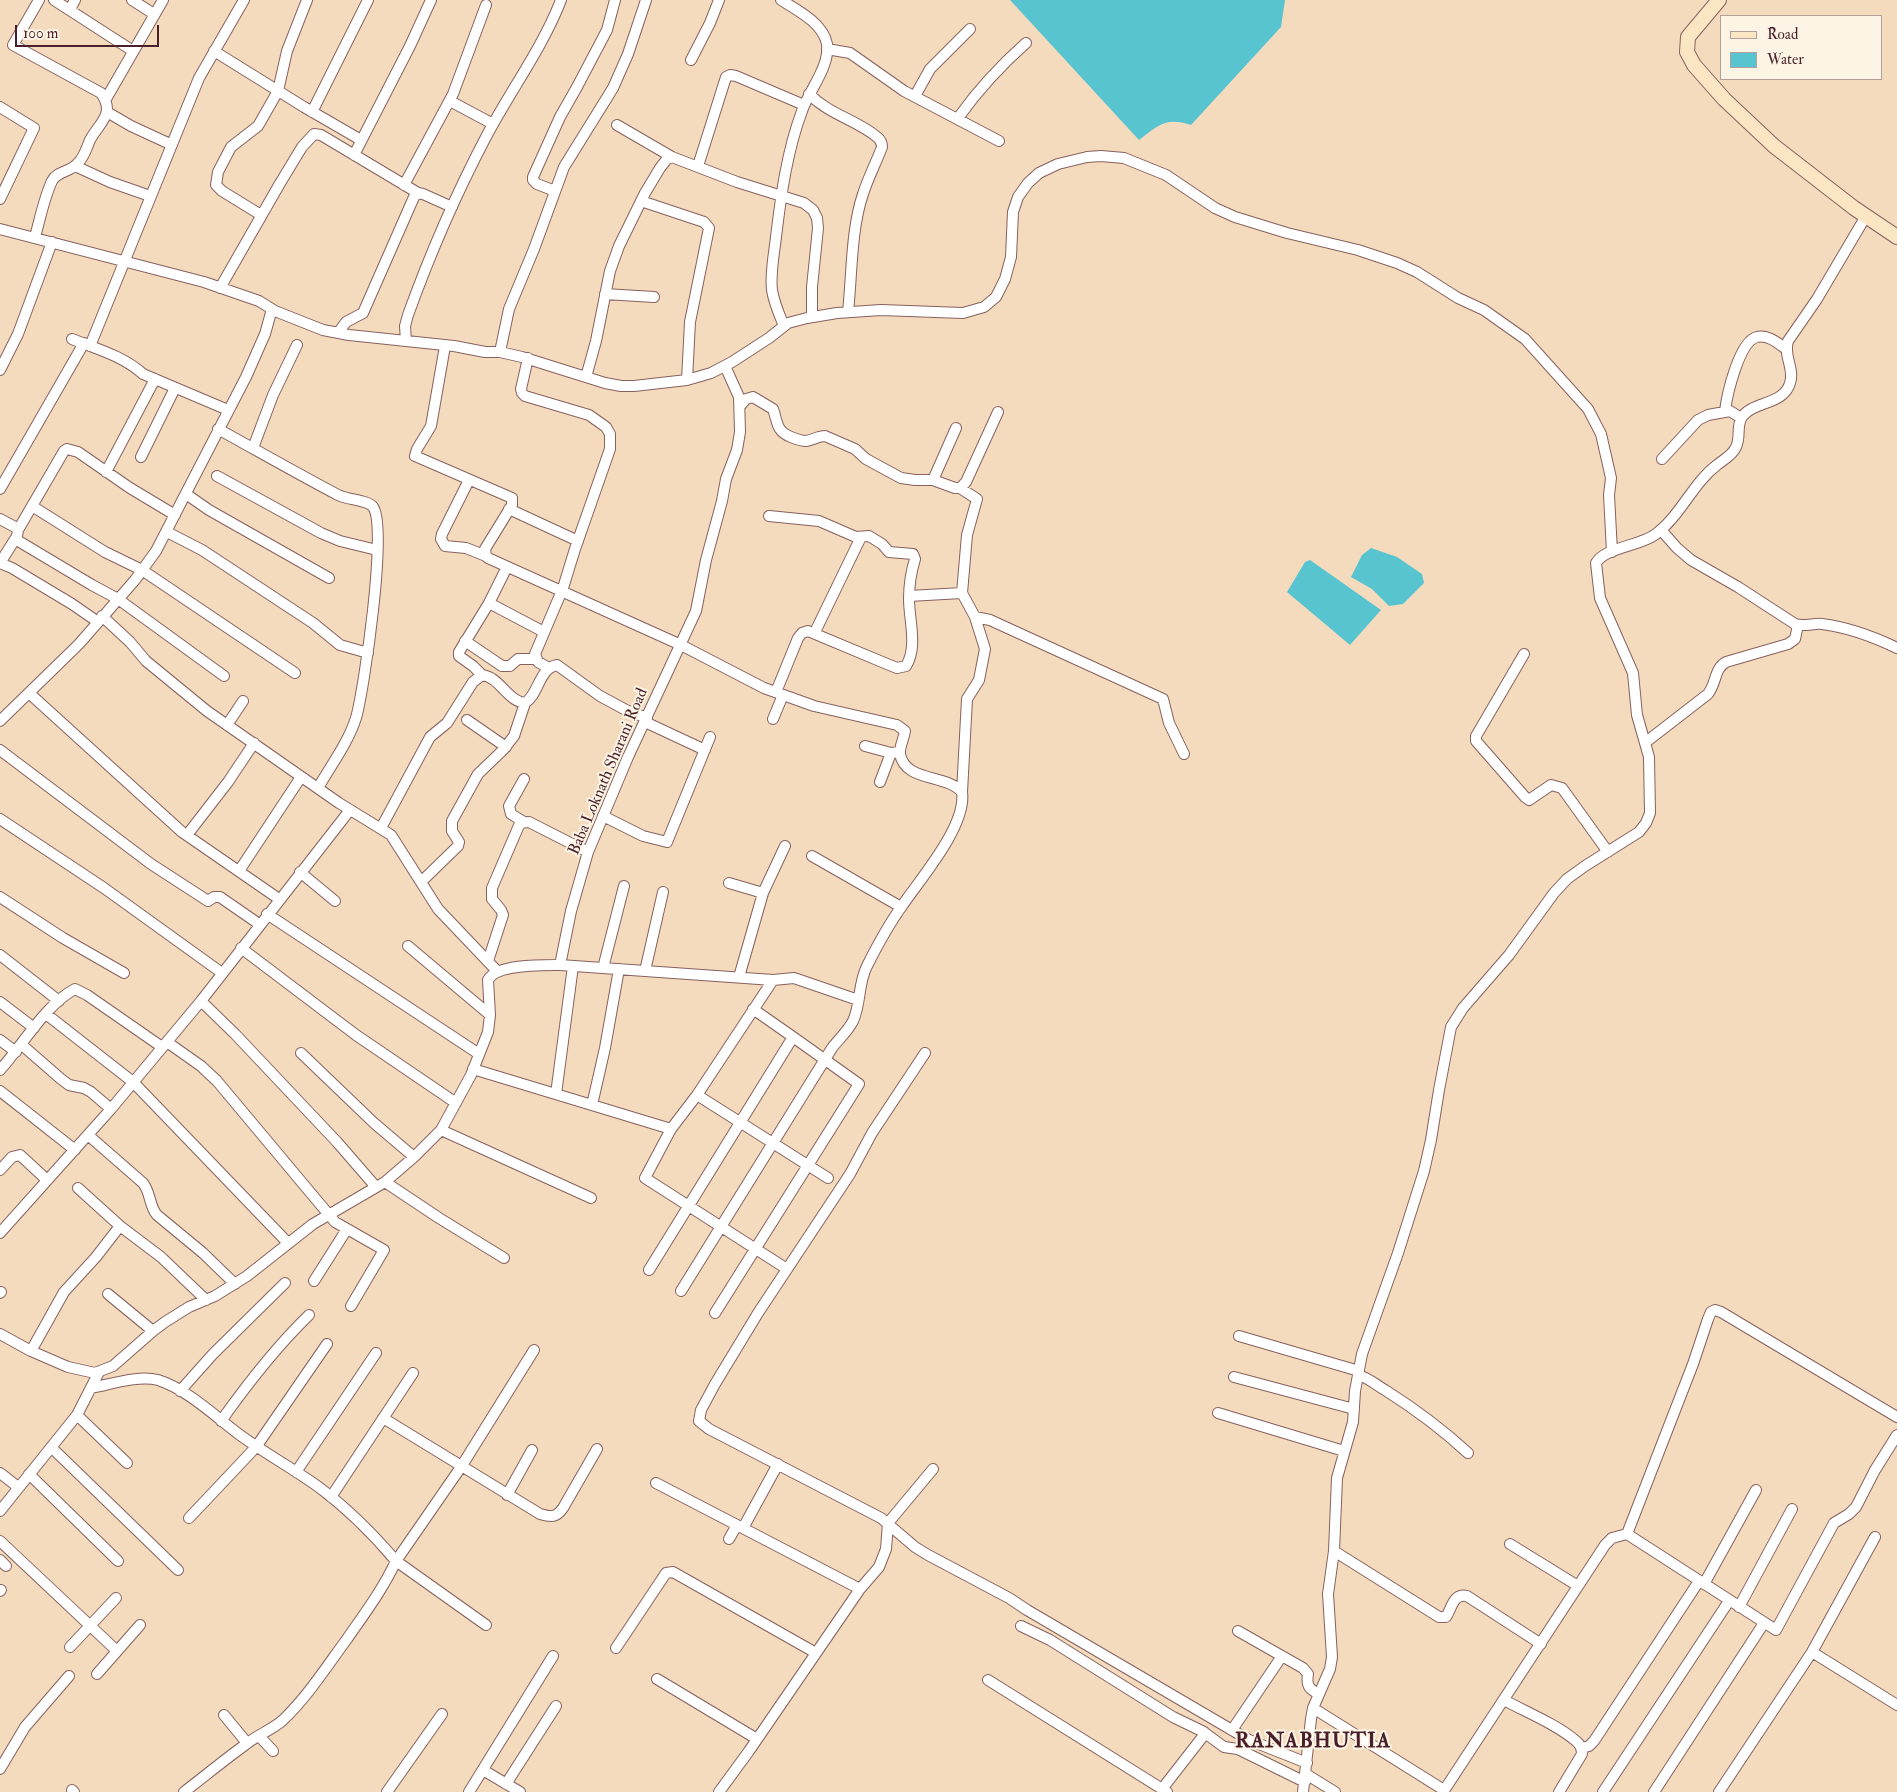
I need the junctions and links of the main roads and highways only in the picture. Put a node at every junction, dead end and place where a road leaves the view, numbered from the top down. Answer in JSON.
{"nodes":[{"id":1,"x":1719,"y":0,"type":"edge"},
{"id":2,"x":1897,"y":236,"type":"edge"}],
"edges":[{"from":1,"to":2,"type":"main road"}]}
